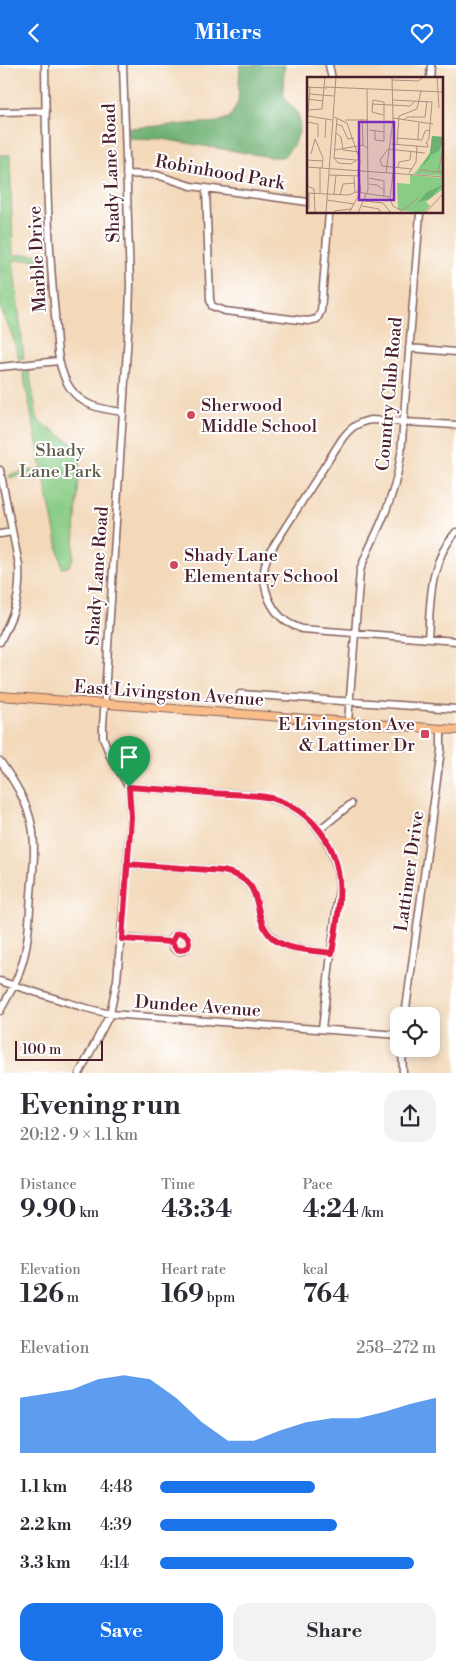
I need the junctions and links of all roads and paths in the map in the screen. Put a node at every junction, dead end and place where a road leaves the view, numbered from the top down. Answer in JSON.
{"nodes":[{"id":1,"x":45,"y":65,"type":"edge"},
{"id":2,"x":123,"y":65,"type":"edge"},
{"id":3,"x":46,"y":111,"type":"junction"},
{"id":4,"x":0,"y":112,"type":"edge"},
{"id":5,"x":126,"y":174,"type":"junction"},
{"id":6,"x":206,"y":189,"type":"junction"},
{"id":7,"x":307,"y":202,"type":"edge"},
{"id":8,"x":329,"y":214,"type":"edge"},
{"id":9,"x":420,"y":214,"type":"edge"},
{"id":10,"x":410,"y":348,"type":"junction"},
{"id":11,"x":456,"y":352,"type":"edge"},
{"id":12,"x":59,"y":361,"type":"junction"},
{"id":13,"x":0,"y":367,"type":"edge"},
{"id":14,"x":123,"y":412,"type":"junction"},
{"id":15,"x":403,"y":422,"type":"junction"},
{"id":16,"x":456,"y":425,"type":"edge"},
{"id":17,"x":0,"y":469,"type":"edge"},
{"id":18,"x":12,"y":531,"type":"junction"},
{"id":19,"x":456,"y":532,"type":"edge"},
{"id":20,"x":0,"y":534,"type":"edge"},
{"id":21,"x":355,"y":633,"type":"junction"},
{"id":22,"x":428,"y":639,"type":"junction"},
{"id":23,"x":456,"y":641,"type":"edge"},
{"id":24,"x":0,"y":642,"type":"edge"},
{"id":25,"x":240,"y":694,"type":"dead end"},
{"id":26,"x":0,"y":696,"type":"edge"},
{"id":27,"x":349,"y":703,"type":"junction"},
{"id":28,"x":104,"y":704,"type":"junction"},
{"id":29,"x":456,"y":709,"type":"edge"},
{"id":30,"x":348,"y":721,"type":"junction"},
{"id":31,"x":441,"y":729,"type":"junction"},
{"id":32,"x":456,"y":730,"type":"edge"},
{"id":33,"x":0,"y":761,"type":"edge"},
{"id":34,"x":129,"y":787,"type":"junction"},
{"id":35,"x":351,"y":804,"type":"dead end"},
{"id":36,"x":319,"y":830,"type":"junction"},
{"id":37,"x":127,"y":864,"type":"junction"},
{"id":38,"x":122,"y":939,"type":"junction"},
{"id":39,"x":172,"y":942,"type":"dead end"},
{"id":40,"x":332,"y":953,"type":"junction"},
{"id":41,"x":0,"y":981,"type":"edge"},
{"id":42,"x":14,"y":986,"type":"junction"},
{"id":43,"x":406,"y":1007,"type":"edge"},
{"id":44,"x":0,"y":1011,"type":"edge"},
{"id":45,"x":110,"y":1014,"type":"junction"},
{"id":46,"x":322,"y":1029,"type":"junction"},
{"id":47,"x":390,"y":1034,"type":"edge"},
{"id":48,"x":402,"y":1057,"type":"edge"},
{"id":49,"x":79,"y":1073,"type":"edge"},
{"id":50,"x":403,"y":1073,"type":"edge"}],
"edges":[{"from":1,"to":3,"type":"street","name":"Marble Drive"},
{"from":2,"to":5,"type":"street","name":"Shady Lane Road"},
{"from":3,"to":4,"type":"street"},
{"from":3,"to":12,"type":"street","name":"Marble Drive"},
{"from":5,"to":6,"type":"street","name":"Robinhood Park"},
{"from":5,"to":14,"type":"street","name":"Shady Lane Road"},
{"from":6,"to":7,"type":"street","name":"Robinhood Park"},
{"from":6,"to":8,"type":"street"},
{"from":9,"to":10,"type":"street","name":"Country Club Road"},
{"from":10,"to":11,"type":"street"},
{"from":10,"to":15,"type":"street","name":"Country Club Road"},
{"from":12,"to":13,"type":"street"},
{"from":12,"to":14,"type":"street","name":"Marble Drive"},
{"from":14,"to":28,"type":"street","name":"Shady Lane Road"},
{"from":15,"to":16,"type":"street"},
{"from":15,"to":21,"type":"street","name":"Country Club Road"},
{"from":15,"to":21,"type":"street"},
{"from":17,"to":18,"type":"street"},
{"from":18,"to":20,"type":"street"},
{"from":18,"to":24,"type":"street"},
{"from":19,"to":22,"type":"street"},
{"from":21,"to":22,"type":"street"},
{"from":21,"to":27,"type":"street","name":"Country Club Road"},
{"from":22,"to":23,"type":"street"},
{"from":25,"to":27,"type":"street"},
{"from":26,"to":28,"type":"main road","name":"East Livingston Avenue"},
{"from":27,"to":29,"type":"street"},
{"from":27,"to":30,"type":"street","name":"Country Club Road"},
{"from":28,"to":30,"type":"main road","name":"East Livingston Avenue"},
{"from":28,"to":34,"type":"street","name":"Shady Lane Road"},
{"from":30,"to":31,"type":"main road","name":"East Livingston Avenue"},
{"from":31,"to":32,"type":"main road","name":"East Livingston Avenue"},
{"from":31,"to":43,"type":"street","name":"Lattimer Drive"},
{"from":33,"to":42,"type":"street"},
{"from":34,"to":36,"type":"street"},
{"from":34,"to":37,"type":"street","name":"Shady Lane Road"},
{"from":35,"to":36,"type":"street"},
{"from":36,"to":40,"type":"street"},
{"from":37,"to":38,"type":"street","name":"Shady Lane Road"},
{"from":37,"to":40,"type":"street"},
{"from":38,"to":39,"type":"street"},
{"from":38,"to":45,"type":"street","name":"Shady Lane Road"},
{"from":40,"to":46,"type":"street"},
{"from":41,"to":42,"type":"street","name":"Dundee Avenue"},
{"from":42,"to":44,"type":"street"},
{"from":42,"to":45,"type":"street","name":"Dundee Avenue"},
{"from":45,"to":46,"type":"street","name":"Dundee Avenue"},
{"from":45,"to":49,"type":"street","name":"Shady Lane Road"},
{"from":46,"to":47,"type":"street","name":"Dundee Avenue"},
{"from":48,"to":50,"type":"street"}]}
